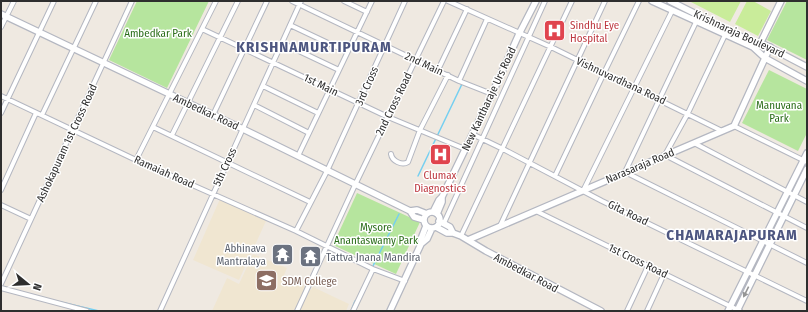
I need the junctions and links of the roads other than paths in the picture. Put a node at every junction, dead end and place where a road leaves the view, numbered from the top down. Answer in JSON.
{"nodes":[{"id":1,"x":14,"y":1,"type":"edge"},
{"id":2,"x":54,"y":1,"type":"edge"},
{"id":3,"x":96,"y":1,"type":"edge"},
{"id":4,"x":132,"y":1,"type":"edge"},
{"id":5,"x":216,"y":1,"type":"edge"},
{"id":6,"x":238,"y":1,"type":"edge"},
{"id":7,"x":267,"y":1,"type":"edge"},
{"id":8,"x":292,"y":1,"type":"edge"},
{"id":9,"x":344,"y":1,"type":"edge"},
{"id":10,"x":372,"y":1,"type":"edge"},
{"id":11,"x":405,"y":1,"type":"edge"},
{"id":12,"x":444,"y":1,"type":"edge"},
{"id":13,"x":448,"y":1,"type":"edge"},
{"id":14,"x":536,"y":1,"type":"edge"},
{"id":15,"x":544,"y":1,"type":"edge"},
{"id":16,"x":572,"y":1,"type":"edge"},
{"id":17,"x":605,"y":1,"type":"edge"},
{"id":18,"x":639,"y":1,"type":"edge"},
{"id":19,"x":652,"y":1,"type":"edge"},
{"id":20,"x":670,"y":1,"type":"edge"},
{"id":21,"x":781,"y":1,"type":"edge"},
{"id":22,"x":300,"y":3,"type":"edge"},
{"id":23,"x":467,"y":9,"type":"junction"},
{"id":24,"x":672,"y":11,"type":"junction"},
{"id":25,"x":367,"y":12,"type":"junction"},
{"id":26,"x":4,"y":15,"type":"edge"},
{"id":27,"x":487,"y":19,"type":"junction"},
{"id":28,"x":696,"y":22,"type":"junction"},
{"id":29,"x":290,"y":25,"type":"junction"},
{"id":30,"x":1,"y":27,"type":"edge"},
{"id":31,"x":202,"y":29,"type":"junction"},
{"id":32,"x":39,"y":32,"type":"junction"},
{"id":33,"x":358,"y":32,"type":"junction"},
{"id":34,"x":519,"y":34,"type":"junction"},
{"id":35,"x":725,"y":35,"type":"junction"},
{"id":36,"x":220,"y":37,"type":"junction"},
{"id":37,"x":527,"y":37,"type":"junction"},
{"id":38,"x":282,"y":43,"type":"junction"},
{"id":39,"x":760,"y":44,"type":"junction"},
{"id":40,"x":385,"y":45,"type":"junction"},
{"id":41,"x":551,"y":47,"type":"junction"},
{"id":42,"x":244,"y":48,"type":"junction"},
{"id":43,"x":770,"y":48,"type":"junction"},
{"id":44,"x":74,"y":49,"type":"junction"},
{"id":45,"x":757,"y":51,"type":"junction"},
{"id":46,"x":347,"y":52,"type":"junction"},
{"id":47,"x":765,"y":58,"type":"junction"},
{"id":48,"x":416,"y":60,"type":"junction"},
{"id":49,"x":577,"y":60,"type":"junction"},
{"id":50,"x":273,"y":62,"type":"junction"},
{"id":51,"x":104,"y":63,"type":"junction"},
{"id":52,"x":807,"y":67,"type":"edge"},
{"id":53,"x":339,"y":70,"type":"junction"},
{"id":54,"x":438,"y":70,"type":"junction"},
{"id":55,"x":604,"y":73,"type":"junction"},
{"id":56,"x":448,"y":75,"type":"junction"},
{"id":57,"x":459,"y":81,"type":"junction"},
{"id":58,"x":807,"y":81,"type":"edge"},
{"id":59,"x":263,"y":86,"type":"junction"},
{"id":60,"x":635,"y":88,"type":"junction"},
{"id":61,"x":330,"y":90,"type":"junction"},
{"id":62,"x":169,"y":94,"type":"junction"},
{"id":63,"x":492,"y":94,"type":"junction"},
{"id":64,"x":1,"y":96,"type":"edge"},
{"id":65,"x":8,"y":99,"type":"junction"},
{"id":66,"x":659,"y":99,"type":"junction"},
{"id":67,"x":188,"y":103,"type":"junction"},
{"id":68,"x":359,"y":103,"type":"junction"},
{"id":69,"x":254,"y":106,"type":"junction"},
{"id":70,"x":36,"y":113,"type":"junction"},
{"id":71,"x":318,"y":113,"type":"junction"},
{"id":72,"x":688,"y":113,"type":"junction"},
{"id":73,"x":1,"y":114,"type":"edge"},
{"id":74,"x":42,"y":115,"type":"junction"},
{"id":75,"x":213,"y":115,"type":"junction"},
{"id":76,"x":388,"y":117,"type":"junction"},
{"id":77,"x":734,"y":126,"type":"junction"},
{"id":78,"x":153,"y":127,"type":"junction"},
{"id":79,"x":243,"y":129,"type":"junction"},
{"id":80,"x":72,"y":130,"type":"junction"},
{"id":81,"x":420,"y":130,"type":"junction"},
{"id":82,"x":722,"y":131,"type":"junction"},
{"id":83,"x":308,"y":133,"type":"junction"},
{"id":84,"x":472,"y":134,"type":"junction"},
{"id":85,"x":172,"y":135,"type":"junction"},
{"id":86,"x":482,"y":139,"type":"junction"},
{"id":87,"x":694,"y":143,"type":"junction"},
{"id":88,"x":465,"y":149,"type":"junction"},
{"id":89,"x":503,"y":149,"type":"junction"},
{"id":90,"x":807,"y":152,"type":"edge"},
{"id":91,"x":391,"y":154,"type":"dead end"},
{"id":92,"x":665,"y":155,"type":"junction"},
{"id":93,"x":298,"y":156,"type":"junction"},
{"id":94,"x":136,"y":160,"type":"junction"},
{"id":95,"x":805,"y":161,"type":"edge"},
{"id":96,"x":228,"y":162,"type":"junction"},
{"id":97,"x":529,"y":162,"type":"junction"},
{"id":98,"x":807,"y":169,"type":"edge"},
{"id":99,"x":327,"y":170,"type":"junction"},
{"id":100,"x":625,"y":172,"type":"junction"},
{"id":101,"x":555,"y":176,"type":"junction"},
{"id":102,"x":355,"y":185,"type":"junction"},
{"id":103,"x":1,"y":190,"type":"edge"},
{"id":104,"x":583,"y":191,"type":"junction"},
{"id":105,"x":787,"y":192,"type":"junction"},
{"id":106,"x":213,"y":194,"type":"junction"},
{"id":107,"x":794,"y":195,"type":"junction"},
{"id":108,"x":310,"y":202,"type":"junction"},
{"id":109,"x":807,"y":202,"type":"edge"},
{"id":110,"x":1,"y":205,"type":"edge"},
{"id":111,"x":410,"y":211,"type":"junction"},
{"id":112,"x":536,"y":211,"type":"junction"},
{"id":113,"x":777,"y":212,"type":"junction"},
{"id":114,"x":432,"y":214,"type":"junction"},
{"id":115,"x":784,"y":216,"type":"junction"},
{"id":116,"x":31,"y":219,"type":"junction"},
{"id":117,"x":442,"y":222,"type":"junction"},
{"id":118,"x":430,"y":225,"type":"junction"},
{"id":119,"x":500,"y":226,"type":"junction"},
{"id":120,"x":807,"y":228,"type":"edge"},
{"id":121,"x":296,"y":231,"type":"junction"},
{"id":122,"x":453,"y":233,"type":"junction"},
{"id":123,"x":461,"y":236,"type":"junction"},
{"id":124,"x":468,"y":240,"type":"junction"},
{"id":125,"x":762,"y":241,"type":"junction"},
{"id":126,"x":769,"y":244,"type":"junction"},
{"id":127,"x":327,"y":247,"type":"junction"},
{"id":128,"x":807,"y":263,"type":"edge"},
{"id":129,"x":648,"y":266,"type":"junction"},
{"id":130,"x":375,"y":269,"type":"junction"},
{"id":131,"x":748,"y":272,"type":"junction"},
{"id":132,"x":664,"y":274,"type":"junction"},
{"id":133,"x":754,"y":275,"type":"junction"},
{"id":134,"x":405,"y":281,"type":"junction"},
{"id":135,"x":1,"y":284,"type":"edge"},
{"id":136,"x":1,"y":288,"type":"edge"},
{"id":137,"x":807,"y":301,"type":"edge"},
{"id":138,"x":729,"y":309,"type":"edge"},
{"id":139,"x":87,"y":311,"type":"edge"},
{"id":140,"x":160,"y":311,"type":"edge"},
{"id":141,"x":297,"y":311,"type":"edge"},
{"id":142,"x":353,"y":311,"type":"edge"},
{"id":143,"x":390,"y":311,"type":"edge"},
{"id":144,"x":601,"y":311,"type":"edge"},
{"id":145,"x":627,"y":311,"type":"edge"},
{"id":146,"x":647,"y":311,"type":"edge"},
{"id":147,"x":738,"y":311,"type":"edge"}],
"edges":[{"from":1,"to":26,"type":"street"},
{"from":2,"to":32,"type":"street"},
{"from":3,"to":44,"type":"street"},
{"from":4,"to":51,"type":"street","name":"Ashokapuram 1st Cross Road"},
{"from":5,"to":31,"type":"street"},
{"from":6,"to":36,"type":"street"},
{"from":7,"to":42,"type":"street"},
{"from":8,"to":22,"type":"street","name":"2nd Main"},
{"from":9,"to":25,"type":"street"},
{"from":10,"to":25,"type":"street"},
{"from":11,"to":40,"type":"street","name":"3rd Cross"},
{"from":12,"to":48,"type":"street","name":"2nd Cross Road"},
{"from":13,"to":23,"type":"street","name":"Vishnuvardhana Road"},
{"from":14,"to":34,"type":"street","name":"New Kantharaje Urs Road"},
{"from":15,"to":37,"type":"street"},
{"from":16,"to":41,"type":"street"},
{"from":17,"to":49,"type":"street"},
{"from":18,"to":55,"type":"street"},
{"from":19,"to":24,"type":"street","name":"Krishnaraja Boulevard"},
{"from":20,"to":39,"type":"street","name":"Krishnaraja Boulevard"},
{"from":21,"to":39,"type":"street"},
{"from":22,"to":29,"type":"street","name":"5th Cross"},
{"from":22,"to":33,"type":"street","name":"2nd Main"},
{"from":23,"to":27,"type":"street","name":"Vishnuvardhana Road"},
{"from":23,"to":54,"type":"street"},
{"from":24,"to":28,"type":"street","name":"Krishnaraja Boulevard"},
{"from":24,"to":60,"type":"street"},
{"from":25,"to":33,"type":"street"},
{"from":26,"to":30,"type":"street"},
{"from":26,"to":32,"type":"street","name":"Ambedkar Road"},
{"from":27,"to":34,"type":"street","name":"Vishnuvardhana Road"},
{"from":27,"to":57,"type":"street"},
{"from":28,"to":35,"type":"street","name":"Krishnaraja Boulevard"},
{"from":28,"to":66,"type":"street"},
{"from":29,"to":38,"type":"street","name":"5th Cross"},
{"from":29,"to":46,"type":"street"},
{"from":31,"to":36,"type":"street","name":"1st Main"},
{"from":31,"to":62,"type":"street"},
{"from":32,"to":44,"type":"street","name":"Ambedkar Road"},
{"from":32,"to":65,"type":"street"},
{"from":33,"to":40,"type":"street","name":"2nd Main"},
{"from":33,"to":46,"type":"street"},
{"from":34,"to":37,"type":"street","name":"Vishnuvardhana Road"},
{"from":34,"to":63,"type":"street","name":"New Kantharaje Urs Road"},
{"from":35,"to":45,"type":"street","name":"Krishnaraja Boulevard"},
{"from":35,"to":72,"type":"street"},
{"from":36,"to":42,"type":"street","name":"1st Main"},
{"from":36,"to":67,"type":"street"},
{"from":37,"to":41,"type":"street","name":"Vishnuvardhana Road"},
{"from":37,"to":86,"type":"street"},
{"from":38,"to":50,"type":"street","name":"5th Cross"},
{"from":38,"to":53,"type":"street"},
{"from":39,"to":43,"type":"street","name":"Krishnaraja Boulevard"},
{"from":39,"to":45,"type":"street"},
{"from":40,"to":48,"type":"street","name":"2nd Main"},
{"from":40,"to":68,"type":"street","name":"3rd Cross"},
{"from":41,"to":49,"type":"street","name":"Vishnuvardhana Road"},
{"from":41,"to":89,"type":"street"},
{"from":42,"to":50,"type":"street","name":"1st Main"},
{"from":42,"to":75,"type":"street"},
{"from":43,"to":47,"type":"street"},
{"from":43,"to":52,"type":"street","name":"Krishnaraja Boulevard"},
{"from":44,"to":51,"type":"street","name":"Ambedkar Road"},
{"from":44,"to":74,"type":"street"},
{"from":45,"to":47,"type":"street","name":"Krishnaraja Boulevard"},
{"from":46,"to":53,"type":"street"},
{"from":47,"to":58,"type":"street","name":"Krishnaraja Boulevard"},
{"from":47,"to":77,"type":"street"},
{"from":48,"to":54,"type":"street","name":"2nd Main"},
{"from":48,"to":76,"type":"street","name":"2nd Cross Road"},
{"from":49,"to":55,"type":"street","name":"Vishnuvardhana Road"},
{"from":49,"to":97,"type":"street"},
{"from":50,"to":59,"type":"street","name":"5th Cross"},
{"from":50,"to":61,"type":"street","name":"1st Main"},
{"from":51,"to":62,"type":"street","name":"Ambedkar Road"},
{"from":51,"to":80,"type":"street","name":"Ashokapuram 1st Cross Road"},
{"from":53,"to":61,"type":"street"},
{"from":54,"to":56,"type":"street","name":"2nd Main"},
{"from":55,"to":60,"type":"street","name":"Vishnuvardhana Road"},
{"from":55,"to":101,"type":"street"},
{"from":56,"to":57,"type":"street","name":"2nd Main"},
{"from":56,"to":81,"type":"street"},
{"from":57,"to":63,"type":"street","name":"2nd Main"},
{"from":59,"to":69,"type":"street","name":"5th Cross"},
{"from":59,"to":71,"type":"street"},
{"from":60,"to":66,"type":"street","name":"Vishnuvardhana Road"},
{"from":60,"to":104,"type":"street"},
{"from":61,"to":68,"type":"street","name":"1st Main"},
{"from":61,"to":71,"type":"street"},
{"from":62,"to":67,"type":"street","name":"Ambedkar Road"},
{"from":62,"to":78,"type":"street"},
{"from":63,"to":84,"type":"street","name":"New Kantharaje Urs Road"},
{"from":64,"to":65,"type":"street","name":"Ramaiah Road"},
{"from":65,"to":70,"type":"street","name":"Ramaiah Road"},
{"from":65,"to":73,"type":"street"},
{"from":66,"to":72,"type":"street","name":"Vishnuvardhana Road"},
{"from":66,"to":100,"type":"street"},
{"from":67,"to":75,"type":"street","name":"Ambedkar Road"},
{"from":67,"to":85,"type":"street"},
{"from":68,"to":76,"type":"street","name":"1st Main"},
{"from":68,"to":99,"type":"street","name":"3rd Cross"},
{"from":69,"to":79,"type":"street","name":"5th Cross"},
{"from":69,"to":83,"type":"street"},
{"from":70,"to":74,"type":"street","name":"Ramaiah Road"},
{"from":70,"to":103,"type":"street"},
{"from":71,"to":83,"type":"street"},
{"from":72,"to":82,"type":"street","name":"Vishnuvardhana Road"},
{"from":72,"to":92,"type":"street"},
{"from":74,"to":80,"type":"street","name":"Ramaiah Road"},
{"from":75,"to":79,"type":"street","name":"Ambedkar Road"},
{"from":76,"to":81,"type":"street","name":"1st Main"},
{"from":76,"to":102,"type":"street","name":"2nd Cross Road"},
{"from":77,"to":82,"type":"street","name":"Narasaraja Road"},
{"from":77,"to":95,"type":"street"},
{"from":78,"to":85,"type":"street"},
{"from":78,"to":94,"type":"street"},
{"from":79,"to":93,"type":"street","name":"Ambedkar Road"},
{"from":79,"to":96,"type":"street","name":"5th Cross"},
{"from":80,"to":94,"type":"street","name":"Ramaiah Road"},
{"from":80,"to":116,"type":"street","name":"Ashokapuram 1st Cross Road"},
{"from":81,"to":88,"type":"street","name":"1st Main"},
{"from":81,"to":91,"type":"street"},
{"from":82,"to":87,"type":"street","name":"Narasaraja Road"},
{"from":83,"to":93,"type":"street"},
{"from":84,"to":86,"type":"street","name":"Gita Road"},
{"from":84,"to":88,"type":"street","name":"New Kantharaje Urs Road"},
{"from":85,"to":96,"type":"street"},
{"from":86,"to":89,"type":"street","name":"Gita Road"},
{"from":86,"to":117,"type":"street"},
{"from":87,"to":92,"type":"street","name":"Narasaraja Road"},
{"from":87,"to":105,"type":"street"},
{"from":88,"to":114,"type":"street","name":"New Kantharaje Urs Road"},
{"from":89,"to":97,"type":"street","name":"Gita Road"},
{"from":89,"to":123,"type":"street"},
{"from":90,"to":95,"type":"street"},
{"from":92,"to":100,"type":"street","name":"Narasaraja Road"},
{"from":92,"to":113,"type":"street"},
{"from":93,"to":99,"type":"street","name":"Ambedkar Road"},
{"from":94,"to":106,"type":"street","name":"Ramaiah Road"},
{"from":95,"to":105,"type":"street"},
{"from":96,"to":106,"type":"street","name":"5th Cross"},
{"from":96,"to":108,"type":"street"},
{"from":97,"to":101,"type":"street","name":"Gita Road"},
{"from":97,"to":119,"type":"street"},
{"from":98,"to":107,"type":"street"},
{"from":99,"to":102,"type":"street","name":"Ambedkar Road"},
{"from":99,"to":108,"type":"street","name":"3rd Cross"},
{"from":100,"to":104,"type":"street","name":"Narasaraja Road"},
{"from":100,"to":125,"type":"street"},
{"from":101,"to":104,"type":"street","name":"Gita Road"},
{"from":102,"to":111,"type":"street","name":"Ambedkar Road"},
{"from":102,"to":127,"type":"street","name":"2nd Cross Road"},
{"from":104,"to":112,"type":"street","name":"Narasaraja Road"},
{"from":104,"to":131,"type":"street","name":"Gita Road"},
{"from":105,"to":107,"type":"street"},
{"from":105,"to":113,"type":"street"},
{"from":106,"to":121,"type":"street","name":"Ramaiah Road"},
{"from":106,"to":140,"type":"street","name":"5th Cross"},
{"from":107,"to":109,"type":"street"},
{"from":107,"to":115,"type":"street"},
{"from":108,"to":121,"type":"street","name":"3rd Cross"},
{"from":110,"to":116,"type":"street"},
{"from":111,"to":114,"type":"street","name":"Ambedkar Road"},
{"from":111,"to":118,"type":"street","name":"Ambedkar Road"},
{"from":112,"to":119,"type":"street","name":"Narasaraja Road"},
{"from":112,"to":129,"type":"street","name":"1st Cross Road"},
{"from":113,"to":115,"type":"street"},
{"from":113,"to":125,"type":"street"},
{"from":114,"to":117,"type":"street"},
{"from":114,"to":118,"type":"street","name":"New Kantharaje Urs Road"},
{"from":115,"to":120,"type":"street"},
{"from":115,"to":126,"type":"street"},
{"from":116,"to":135,"type":"street","name":"Ashokapuram 1st Cross Road"},
{"from":117,"to":118,"type":"street"},
{"from":117,"to":122,"type":"street","name":"Ambedkar Road"},
{"from":118,"to":122,"type":"street","name":"Ambedkar Road"},
{"from":118,"to":134,"type":"street"},
{"from":119,"to":124,"type":"street","name":"Narasaraja Road"},
{"from":121,"to":127,"type":"street","name":"Ramaiah Road"},
{"from":122,"to":123,"type":"street","name":"Ambedkar Road"},
{"from":123,"to":124,"type":"street","name":"Ambedkar Road"},
{"from":124,"to":144,"type":"street","name":"Ambedkar Road"},
{"from":125,"to":126,"type":"street"},
{"from":125,"to":131,"type":"street"},
{"from":126,"to":128,"type":"street"},
{"from":126,"to":133,"type":"street"},
{"from":127,"to":130,"type":"street","name":"Ramaiah Road"},
{"from":127,"to":141,"type":"street","name":"2nd Cross Road"},
{"from":129,"to":132,"type":"street","name":"1st Cross Road"},
{"from":129,"to":145,"type":"street"},
{"from":130,"to":134,"type":"street","name":"Ramaiah Road"},
{"from":130,"to":142,"type":"street"},
{"from":131,"to":133,"type":"street","name":"Gita Road"},
{"from":131,"to":138,"type":"street"},
{"from":132,"to":138,"type":"street","name":"1st Cross Road"},
{"from":132,"to":146,"type":"street"},
{"from":133,"to":137,"type":"street","name":"Gita Road"},
{"from":133,"to":147,"type":"street","one_way":true},
{"from":134,"to":143,"type":"street"},
{"from":136,"to":139,"type":"street"},
{"from":138,"to":147,"type":"street","name":"1st Cross Road"}]}
